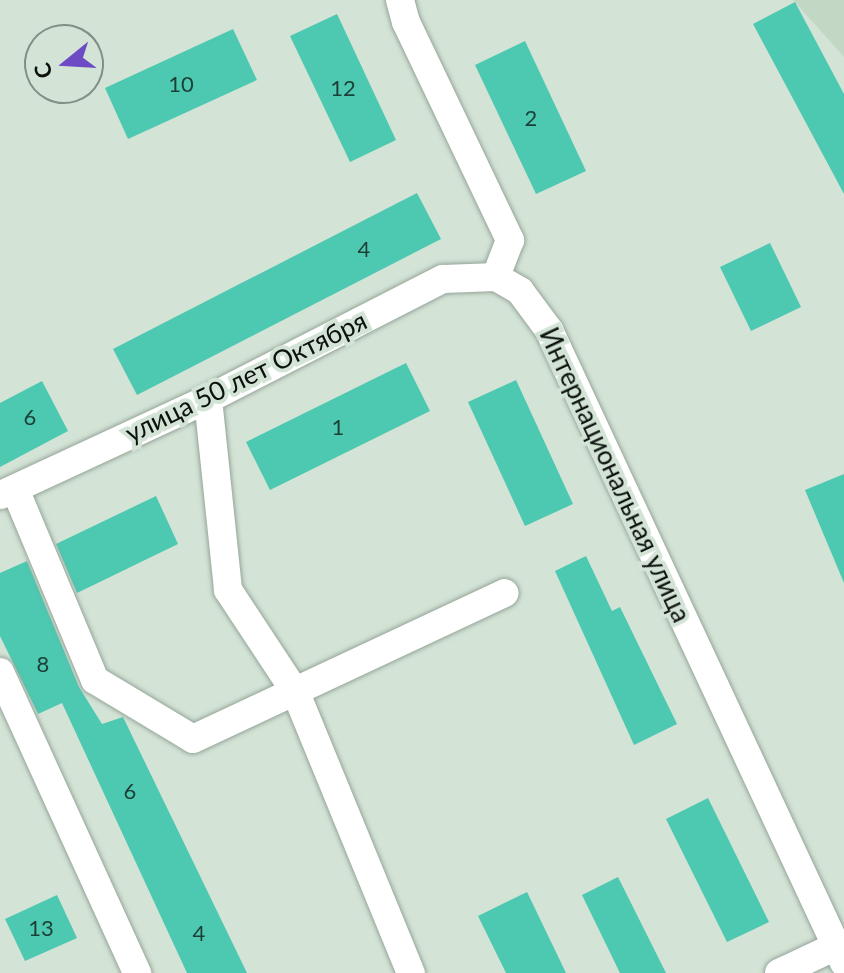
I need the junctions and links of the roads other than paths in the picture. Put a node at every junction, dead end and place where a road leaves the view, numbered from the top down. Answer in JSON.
{"nodes":[{"id":1,"x":400,"y":0,"type":"edge"},
{"id":2,"x":496,"y":277,"type":"junction"},
{"id":3,"x":208,"y":399,"type":"junction"},
{"id":4,"x":8,"y":492,"type":"edge"},
{"id":5,"x":505,"y":593,"type":"dead end"},
{"id":6,"x":0,"y":672,"type":"edge"},
{"id":7,"x":296,"y":693,"type":"junction"},
{"id":8,"x":840,"y":954,"type":"edge"},
{"id":9,"x":137,"y":973,"type":"edge"},
{"id":10,"x":411,"y":973,"type":"edge"},
{"id":11,"x":779,"y":973,"type":"edge"}],
"edges":[{"from":1,"to":2,"type":"street"},
{"from":2,"to":3,"type":"street","name":"улица 50 лет Октября"},
{"from":2,"to":8,"type":"street","name":"Интернациональная улица"},
{"from":3,"to":4,"type":"street","name":"улица 50 лет Октября"},
{"from":3,"to":7,"type":"street"},
{"from":4,"to":7,"type":"street"},
{"from":5,"to":7,"type":"street"},
{"from":6,"to":9,"type":"street"},
{"from":7,"to":10,"type":"street"},
{"from":8,"to":11,"type":"street"}]}
